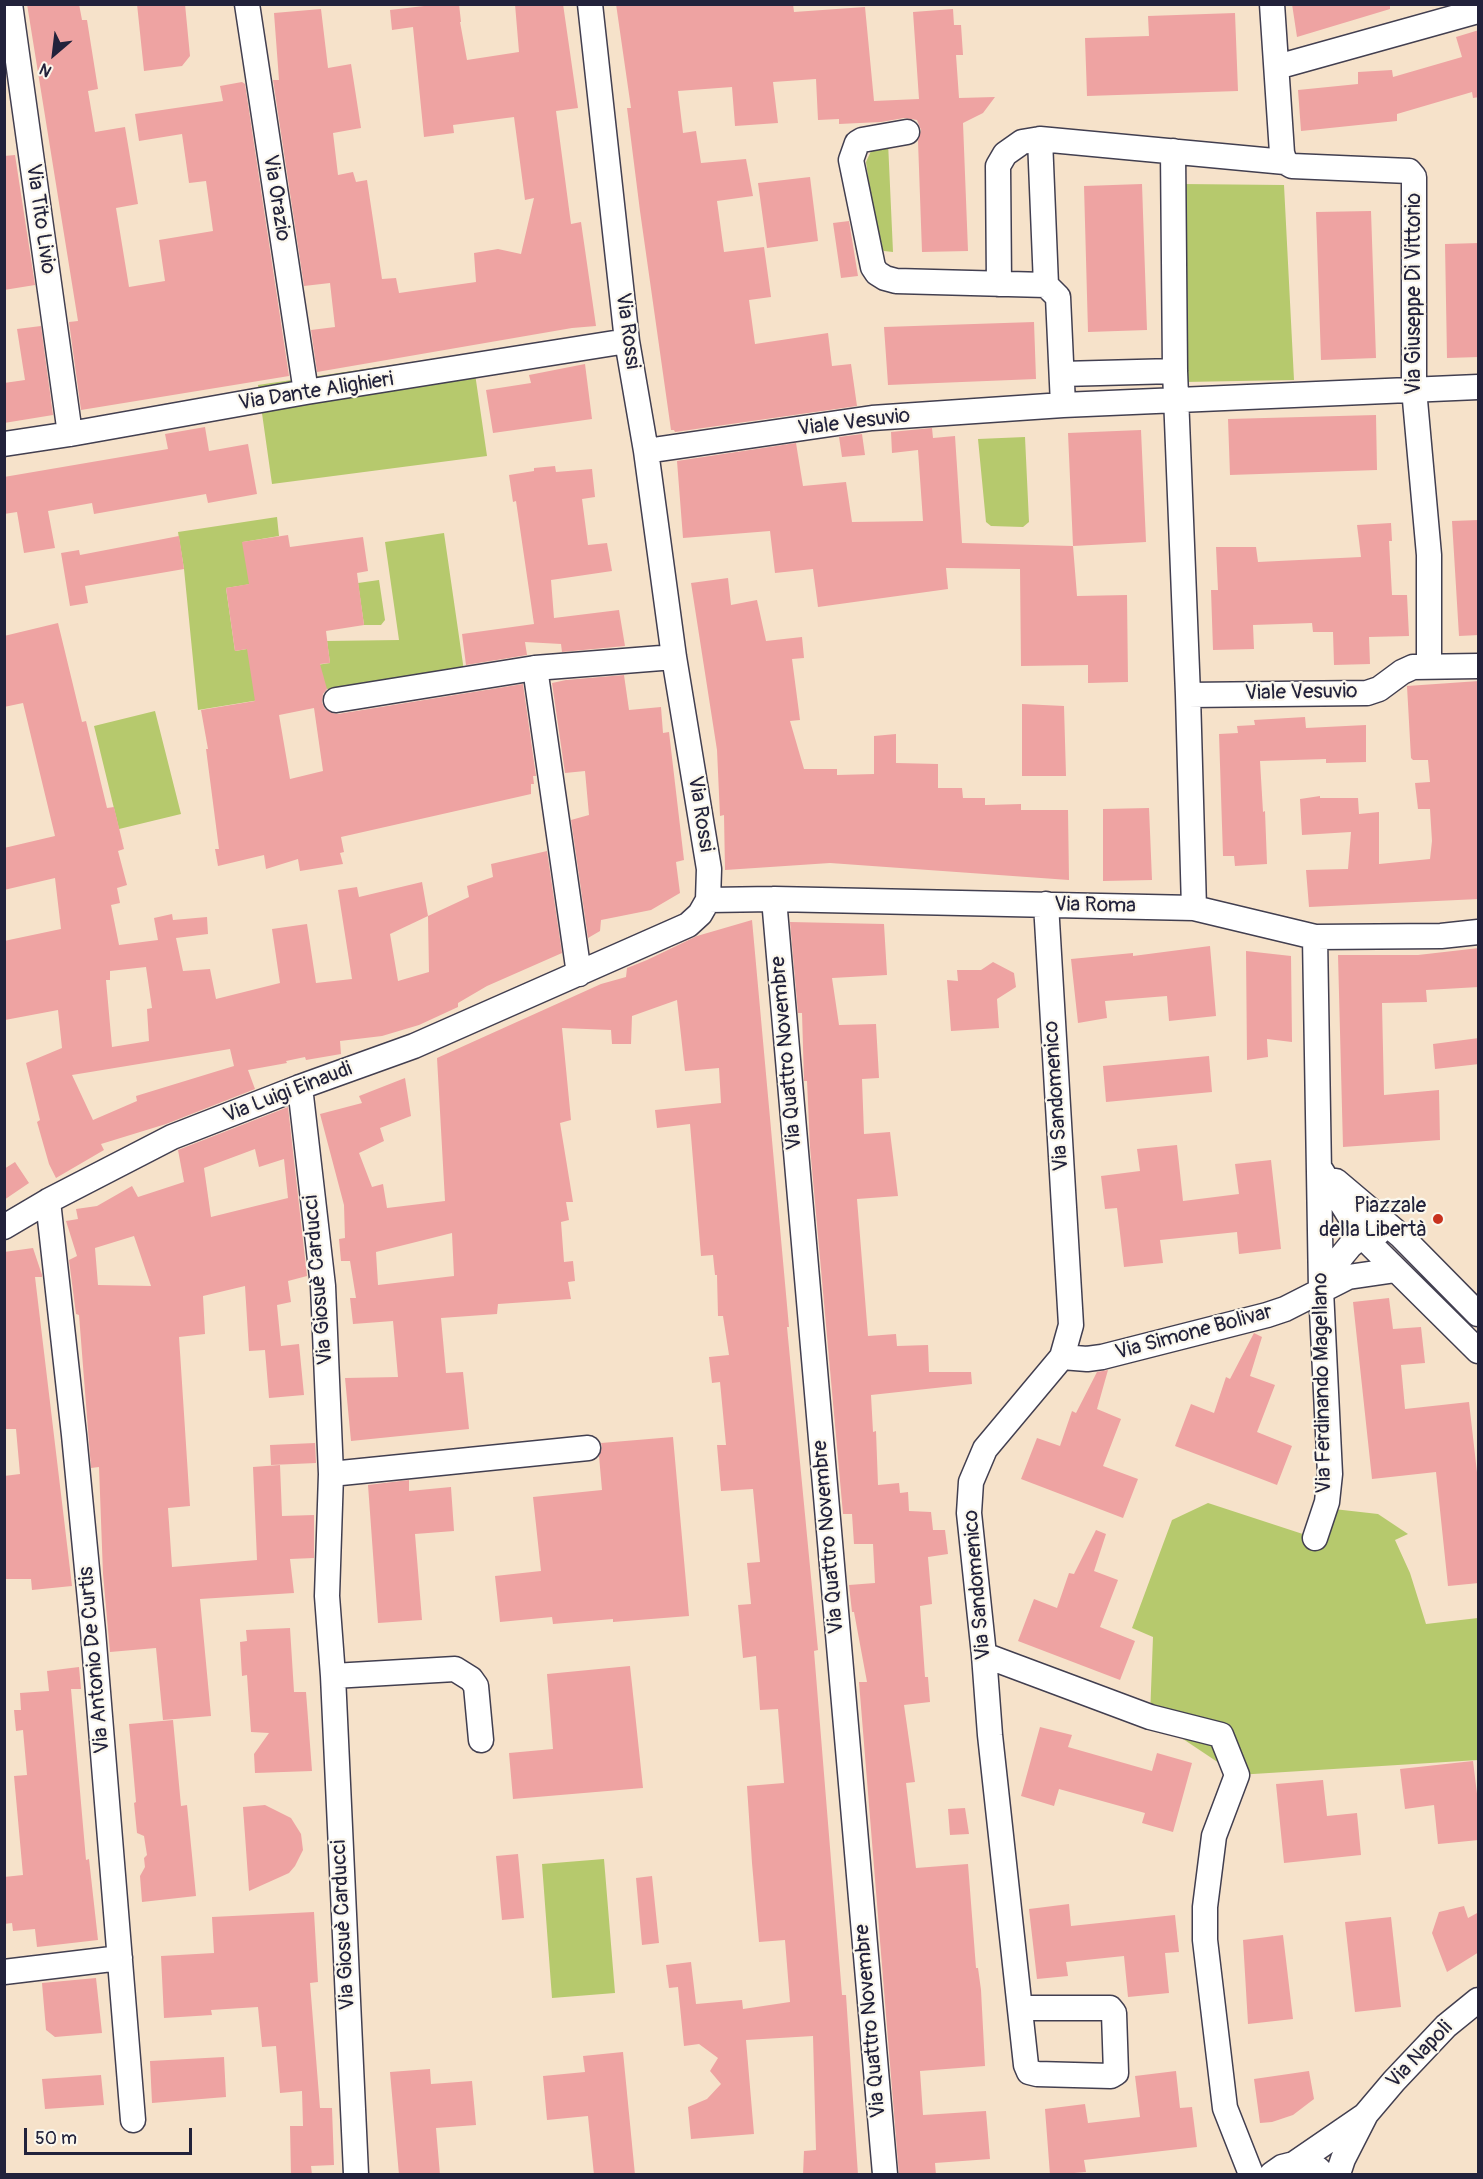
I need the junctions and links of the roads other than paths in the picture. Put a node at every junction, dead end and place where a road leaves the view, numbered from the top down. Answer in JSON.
{"nodes":[{"id":1,"x":10,"y":4,"type":"edge"},
{"id":2,"x":247,"y":4,"type":"edge"},
{"id":3,"x":590,"y":4,"type":"edge"},
{"id":4,"x":1272,"y":4,"type":"edge"},
{"id":5,"x":1479,"y":11,"type":"edge"},
{"id":6,"x":1277,"y":67,"type":"junction"},
{"id":7,"x":907,"y":132,"type":"dead end"},
{"id":8,"x":1040,"y":139,"type":"junction"},
{"id":9,"x":1173,"y":151,"type":"junction"},
{"id":10,"x":1285,"y":162,"type":"junction"},
{"id":11,"x":999,"y":284,"type":"junction"},
{"id":12,"x":1046,"y":285,"type":"junction"},
{"id":13,"x":627,"y":341,"type":"junction"},
{"id":14,"x":1175,"y":371,"type":"junction"},
{"id":15,"x":1062,"y":374,"type":"junction"},
{"id":16,"x":1479,"y":387,"type":"edge"},
{"id":17,"x":1414,"y":389,"type":"junction"},
{"id":18,"x":306,"y":392,"type":"junction"},
{"id":19,"x":1176,"y":401,"type":"junction"},
{"id":20,"x":1063,"y":405,"type":"junction"},
{"id":21,"x":70,"y":434,"type":"junction"},
{"id":22,"x":4,"y":444,"type":"edge"},
{"id":23,"x":646,"y":451,"type":"junction"},
{"id":24,"x":674,"y":657,"type":"junction"},
{"id":25,"x":1429,"y":666,"type":"junction"},
{"id":26,"x":1479,"y":666,"type":"edge"},
{"id":27,"x":535,"y":668,"type":"junction"},
{"id":28,"x":1188,"y":695,"type":"junction"},
{"id":29,"x":336,"y":700,"type":"dead end"},
{"id":30,"x":774,"y":899,"type":"junction"},
{"id":31,"x":708,"y":900,"type":"junction"},
{"id":32,"x":1046,"y":904,"type":"junction"},
{"id":33,"x":1194,"y":908,"type":"junction"},
{"id":34,"x":1479,"y":932,"type":"edge"},
{"id":35,"x":1315,"y":937,"type":"junction"},
{"id":36,"x":579,"y":974,"type":"junction"},
{"id":37,"x":300,"y":1087,"type":"junction"},
{"id":38,"x":1319,"y":1167,"type":"junction"},
{"id":39,"x":48,"y":1202,"type":"junction"},
{"id":40,"x":4,"y":1227,"type":"edge"},
{"id":41,"x":1362,"y":1236,"type":"junction"},
{"id":42,"x":1401,"y":1236,"type":"junction"},
{"id":43,"x":1396,"y":1270,"type":"junction"},
{"id":44,"x":1321,"y":1290,"type":"junction"},
{"id":45,"x":1479,"y":1314,"type":"edge"},
{"id":46,"x":1479,"y":1350,"type":"edge"},
{"id":47,"x":1062,"y":1357,"type":"junction"},
{"id":48,"x":588,"y":1448,"type":"dead end"},
{"id":49,"x":331,"y":1474,"type":"junction"},
{"id":50,"x":1315,"y":1538,"type":"dead end"},
{"id":51,"x":984,"y":1654,"type":"junction"},
{"id":52,"x":333,"y":1676,"type":"junction"},
{"id":53,"x":481,"y":1740,"type":"dead end"},
{"id":54,"x":120,"y":1958,"type":"junction"},
{"id":55,"x":4,"y":1972,"type":"edge"},
{"id":56,"x":1479,"y":2000,"type":"edge"},
{"id":57,"x":1020,"y":2008,"type":"junction"},
{"id":58,"x":1366,"y":2114,"type":"junction"},
{"id":59,"x":133,"y":2120,"type":"dead end"},
{"id":60,"x":1240,"y":2148,"type":"junction"},
{"id":61,"x":1274,"y":2171,"type":"edge"},
{"id":62,"x":356,"y":2175,"type":"edge"},
{"id":63,"x":885,"y":2175,"type":"edge"},
{"id":64,"x":1323,"y":2175,"type":"edge"},
{"id":65,"x":1338,"y":2175,"type":"edge"}],
"edges":[{"from":1,"to":21,"type":"street","name":"Via Tito Livio"},
{"from":2,"to":18,"type":"street","name":"Via Orazio"},
{"from":3,"to":13,"type":"street","name":"Via Rossi"},
{"from":4,"to":6,"type":"street"},
{"from":5,"to":6,"type":"street"},
{"from":6,"to":10,"type":"street"},
{"from":7,"to":11,"type":"street"},
{"from":8,"to":9,"type":"street"},
{"from":8,"to":11,"type":"street"},
{"from":8,"to":12,"type":"street"},
{"from":9,"to":10,"type":"street"},
{"from":9,"to":14,"type":"street"},
{"from":10,"to":17,"type":"street","name":"Via Giuseppe Di Vittorio"},
{"from":11,"to":12,"type":"street"},
{"from":12,"to":15,"type":"street"},
{"from":13,"to":18,"type":"street","name":"Via Dante Alighieri"},
{"from":13,"to":23,"type":"street","name":"Via Rossi"},
{"from":14,"to":15,"type":"street"},
{"from":14,"to":19,"type":"street"},
{"from":15,"to":20,"type":"street"},
{"from":16,"to":17,"type":"street","name":"Viale Vesuvio"},
{"from":17,"to":19,"type":"street","name":"Viale Vesuvio"},
{"from":17,"to":25,"type":"street","name":"Via Giuseppe Di Vittorio"},
{"from":18,"to":21,"type":"street","name":"Via Dante Alighieri"},
{"from":19,"to":20,"type":"street","name":"Viale Vesuvio"},
{"from":19,"to":28,"type":"street"},
{"from":20,"to":23,"type":"street","name":"Viale Vesuvio"},
{"from":21,"to":22,"type":"street","name":"Via Dante Alighieri"},
{"from":23,"to":24,"type":"street","name":"Via Rossi"},
{"from":24,"to":27,"type":"street"},
{"from":24,"to":31,"type":"street","name":"Via Rossi"},
{"from":25,"to":26,"type":"street","name":"Viale Vesuvio"},
{"from":25,"to":28,"type":"street","name":"Viale Vesuvio"},
{"from":27,"to":29,"type":"street"},
{"from":27,"to":36,"type":"street"},
{"from":28,"to":33,"type":"street"},
{"from":30,"to":31,"type":"street","name":"Via Roma"},
{"from":30,"to":32,"type":"street","name":"Via Roma"},
{"from":30,"to":63,"type":"street","name":"Via Quattro Novembre"},
{"from":31,"to":36,"type":"street","name":"Via Luigi Einaudi"},
{"from":32,"to":33,"type":"street","name":"Via Roma"},
{"from":32,"to":47,"type":"street","name":"Via Sandomenico"},
{"from":33,"to":35,"type":"street","name":"Via Roma"},
{"from":34,"to":35,"type":"street","name":"Via Roma"},
{"from":35,"to":38,"type":"street","name":"Via Ferdinando Magellano"},
{"from":36,"to":37,"type":"street","name":"Via Luigi Einaudi"},
{"from":37,"to":39,"type":"street","name":"Via Luigi Einaudi"},
{"from":37,"to":49,"type":"street","name":"Via Giosuè Carducci"},
{"from":38,"to":41,"type":"street"},
{"from":38,"to":42,"type":"street"},
{"from":38,"to":44,"type":"street","name":"Via Ferdinando Magellano"},
{"from":39,"to":40,"type":"street","name":"Via Luigi Einaudi"},
{"from":39,"to":54,"type":"street","name":"Via Antonio De Curtis"},
{"from":41,"to":42,"type":"street"},
{"from":41,"to":43,"type":"street"},
{"from":41,"to":44,"type":"street"},
{"from":42,"to":45,"type":"street"},
{"from":43,"to":44,"type":"street","name":"Via Simone Bolivar"},
{"from":43,"to":46,"type":"street"},
{"from":44,"to":47,"type":"street","name":"Via Simone Bolivar"},
{"from":44,"to":50,"type":"street","name":"Via Ferdinando Magellano"},
{"from":47,"to":51,"type":"street","name":"Via Sandomenico"},
{"from":48,"to":49,"type":"street"},
{"from":49,"to":52,"type":"street","name":"Via Giosuè Carducci"},
{"from":51,"to":57,"type":"street","name":"Via Sandomenico"},
{"from":51,"to":60,"type":"street"},
{"from":52,"to":53,"type":"street"},
{"from":52,"to":62,"type":"street","name":"Via Giosuè Carducci"},
{"from":54,"to":55,"type":"street"},
{"from":54,"to":59,"type":"street","name":"Via Antonio De Curtis"},
{"from":56,"to":58,"type":"street","name":"Via Napoli"},
{"from":57,"to":57,"type":"street","name":"Via Sandomenico"},
{"from":58,"to":61,"type":"street","name":"Via Napoli"},
{"from":58,"to":65,"type":"street","name":"Via Napoli"},
{"from":60,"to":61,"type":"street"},
{"from":60,"to":61,"type":"street"},
{"from":61,"to":64,"type":"street"}]}
